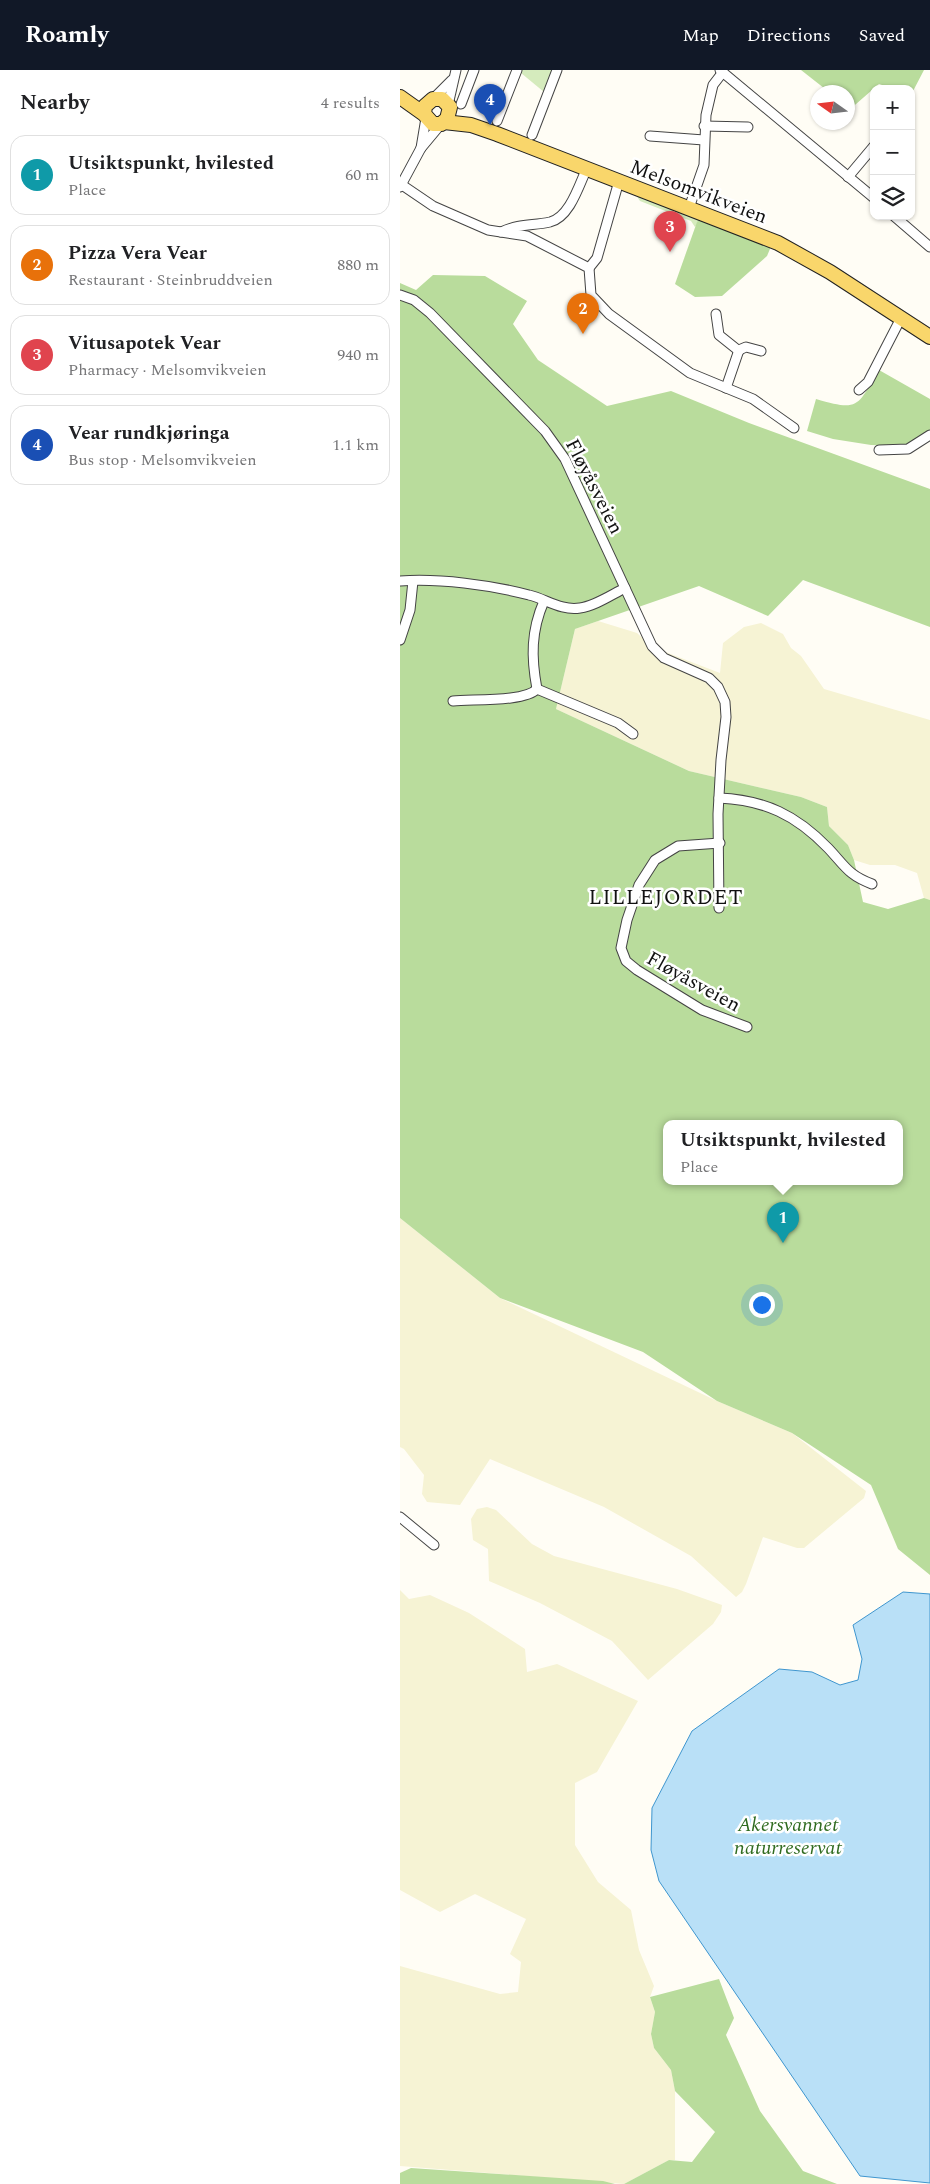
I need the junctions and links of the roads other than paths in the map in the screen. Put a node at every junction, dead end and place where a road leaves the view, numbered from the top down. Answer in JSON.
{"nodes":[{"id":1,"x":456,"y":70,"type":"edge"},
{"id":2,"x":474,"y":70,"type":"edge"},
{"id":3,"x":517,"y":70,"type":"edge"},
{"id":4,"x":557,"y":70,"type":"edge"},
{"id":5,"x":722,"y":71,"type":"edge"},
{"id":6,"x":452,"y":80,"type":"junction"},
{"id":7,"x":401,"y":98,"type":"edge"},
{"id":8,"x":453,"y":105,"type":"junction"},
{"id":9,"x":428,"y":108,"type":"junction"},
{"id":10,"x":497,"y":121,"type":"dead end"},
{"id":11,"x":443,"y":123,"type":"junction"},
{"id":12,"x":471,"y":124,"type":"junction"},
{"id":13,"x":704,"y":126,"type":"junction"},
{"id":14,"x":748,"y":127,"type":"dead end"},
{"id":15,"x":532,"y":136,"type":"dead end"},
{"id":16,"x":650,"y":136,"type":"dead end"},
{"id":17,"x":704,"y":140,"type":"junction"},
{"id":18,"x":421,"y":148,"type":"junction"},
{"id":19,"x":870,"y":151,"type":"edge"},
{"id":20,"x":587,"y":168,"type":"junction"},
{"id":21,"x":404,"y":170,"type":"edge"},
{"id":22,"x":848,"y":177,"type":"junction"},
{"id":23,"x":619,"y":181,"type":"junction"},
{"id":24,"x":401,"y":186,"type":"edge"},
{"id":25,"x":870,"y":195,"type":"edge"},
{"id":26,"x":689,"y":208,"type":"junction"},
{"id":27,"x":899,"y":220,"type":"edge"},
{"id":28,"x":500,"y":232,"type":"junction"},
{"id":29,"x":930,"y":247,"type":"edge"},
{"id":30,"x":589,"y":268,"type":"junction"},
{"id":31,"x":400,"y":295,"type":"edge"},
{"id":32,"x":716,"y":314,"type":"dead end"},
{"id":33,"x":901,"y":318,"type":"junction"},
{"id":34,"x":930,"y":337,"type":"edge"},
{"id":35,"x":739,"y":351,"type":"junction"},
{"id":36,"x":761,"y":351,"type":"dead end"},
{"id":37,"x":726,"y":388,"type":"junction"},
{"id":38,"x":859,"y":390,"type":"dead end"},
{"id":39,"x":794,"y":428,"type":"dead end"},
{"id":40,"x":930,"y":435,"type":"edge"},
{"id":41,"x":879,"y":450,"type":"dead end"},
{"id":42,"x":400,"y":581,"type":"edge"},
{"id":43,"x":413,"y":581,"type":"junction"},
{"id":44,"x":625,"y":588,"type":"junction"},
{"id":45,"x":544,"y":601,"type":"junction"},
{"id":46,"x":400,"y":640,"type":"edge"},
{"id":47,"x":537,"y":689,"type":"junction"},
{"id":48,"x":454,"y":701,"type":"dead end"},
{"id":49,"x":633,"y":734,"type":"dead end"},
{"id":50,"x":719,"y":798,"type":"junction"},
{"id":51,"x":720,"y":843,"type":"junction"},
{"id":52,"x":872,"y":884,"type":"dead end"},
{"id":53,"x":719,"y":908,"type":"dead end"},
{"id":54,"x":746,"y":1028,"type":"dead end"},
{"id":55,"x":400,"y":1517,"type":"edge"},
{"id":56,"x":434,"y":1544,"type":"dead end"}],
"edges":[{"from":1,"to":6,"type":"street"},
{"from":2,"to":8,"type":"street"},
{"from":3,"to":10,"type":"street"},
{"from":4,"to":15,"type":"street"},
{"from":5,"to":13,"type":"street"},
{"from":5,"to":22,"type":"street"},
{"from":6,"to":8,"type":"street"},
{"from":6,"to":9,"type":"street"},
{"from":7,"to":9,"type":"main road","name":"Melsomvikveien"},
{"from":8,"to":9,"type":"main road","name":"Melsomvikveien"},
{"from":8,"to":11,"type":"main road"},
{"from":8,"to":12,"type":"main road","name":"Melsomvikveien"},
{"from":9,"to":11,"type":"main road","name":"Melsomvikveien"},
{"from":9,"to":18,"type":"street"},
{"from":11,"to":12,"type":"main road","name":"Melsomvikveien"},
{"from":11,"to":18,"type":"street"},
{"from":12,"to":20,"type":"main road","name":"Melsomvikveien"},
{"from":13,"to":14,"type":"street"},
{"from":13,"to":17,"type":"street"},
{"from":16,"to":17,"type":"street"},
{"from":17,"to":26,"type":"street"},
{"from":18,"to":21,"type":"street"},
{"from":19,"to":22,"type":"street"},
{"from":20,"to":23,"type":"main road","name":"Melsomvikveien"},
{"from":20,"to":28,"type":"street"},
{"from":21,"to":24,"type":"street"},
{"from":22,"to":25,"type":"street"},
{"from":23,"to":26,"type":"main road","name":"Melsomvikveien"},
{"from":23,"to":30,"type":"street"},
{"from":24,"to":28,"type":"street"},
{"from":26,"to":33,"type":"main road","name":"Melsomvikveien"},
{"from":27,"to":29,"type":"street"},
{"from":28,"to":30,"type":"street"},
{"from":30,"to":37,"type":"street"},
{"from":31,"to":44,"type":"street","name":"Fløyåsveien"},
{"from":32,"to":35,"type":"street"},
{"from":33,"to":34,"type":"main road","name":"Melsomvikveien"},
{"from":33,"to":38,"type":"street"},
{"from":35,"to":36,"type":"street"},
{"from":35,"to":37,"type":"street"},
{"from":37,"to":39,"type":"street"},
{"from":40,"to":41,"type":"street"},
{"from":42,"to":43,"type":"street"},
{"from":43,"to":45,"type":"street"},
{"from":43,"to":46,"type":"street"},
{"from":44,"to":45,"type":"street"},
{"from":44,"to":50,"type":"street","name":"Fløyåsveien"},
{"from":45,"to":47,"type":"street"},
{"from":47,"to":48,"type":"street"},
{"from":47,"to":49,"type":"street"},
{"from":50,"to":51,"type":"street"},
{"from":50,"to":52,"type":"street"},
{"from":51,"to":53,"type":"street"},
{"from":51,"to":54,"type":"street","name":"Fløyåsveien"},
{"from":55,"to":56,"type":"street"}]}
